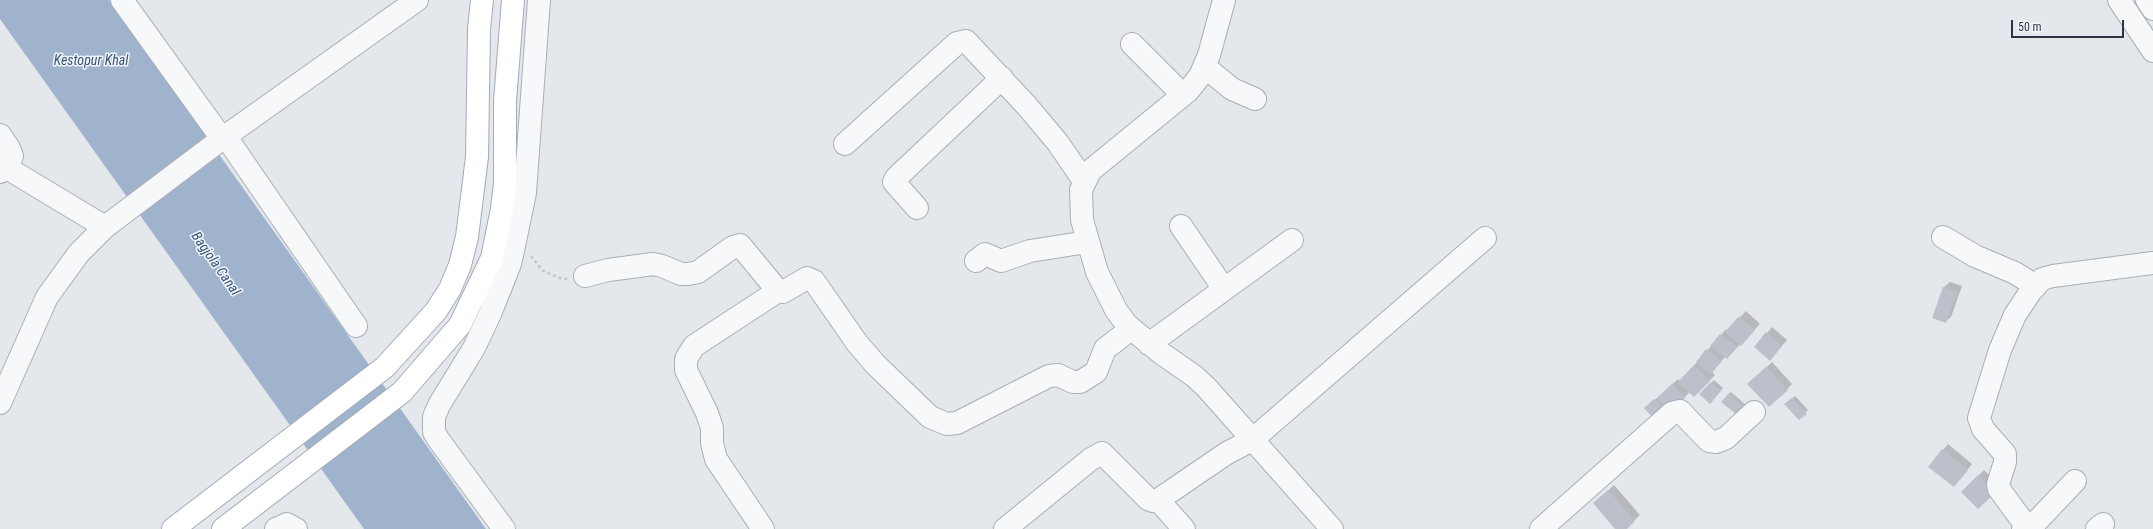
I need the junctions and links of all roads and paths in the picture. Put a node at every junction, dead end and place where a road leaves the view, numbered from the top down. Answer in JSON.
{"nodes":[{"id":1,"x":122,"y":0,"type":"edge"},
{"id":2,"x":417,"y":0,"type":"edge"},
{"id":3,"x":482,"y":0,"type":"edge"},
{"id":4,"x":513,"y":0,"type":"edge"},
{"id":5,"x":539,"y":0,"type":"edge"},
{"id":6,"x":1224,"y":0,"type":"edge"},
{"id":7,"x":2119,"y":0,"type":"edge"},
{"id":8,"x":2147,"y":0,"type":"edge"},
{"id":9,"x":2153,"y":9,"type":"edge"},
{"id":10,"x":1132,"y":44,"type":"dead end"},
{"id":11,"x":2153,"y":52,"type":"edge"},
{"id":12,"x":1205,"y":67,"type":"junction"},
{"id":13,"x":1002,"y":78,"type":"junction"},
{"id":14,"x":1183,"y":95,"type":"junction"},
{"id":15,"x":1255,"y":99,"type":"dead end"},
{"id":16,"x":0,"y":136,"type":"edge"},
{"id":17,"x":220,"y":141,"type":"junction"},
{"id":18,"x":845,"y":144,"type":"dead end"},
{"id":19,"x":3,"y":170,"type":"edge"},
{"id":20,"x":1084,"y":180,"type":"junction"},
{"id":21,"x":917,"y":208,"type":"dead end"},
{"id":22,"x":105,"y":226,"type":"junction"},
{"id":23,"x":1181,"y":226,"type":"dead end"},
{"id":24,"x":1943,"y":237,"type":"dead end"},
{"id":25,"x":1485,"y":238,"type":"dead end"},
{"id":26,"x":1292,"y":240,"type":"dead end"},
{"id":27,"x":1087,"y":242,"type":"junction"},
{"id":28,"x":514,"y":246,"type":"junction"},
{"id":29,"x":976,"y":261,"type":"dead end"},
{"id":30,"x":2153,"y":263,"type":"edge"},
{"id":31,"x":586,"y":276,"type":"joint"},
{"id":32,"x":2036,"y":286,"type":"junction"},
{"id":33,"x":1224,"y":289,"type":"junction"},
{"id":34,"x":778,"y":291,"type":"junction"},
{"id":35,"x":356,"y":326,"type":"dead end"},
{"id":36,"x":1131,"y":329,"type":"junction"},
{"id":37,"x":1149,"y":344,"type":"junction"},
{"id":38,"x":0,"y":403,"type":"edge"},
{"id":39,"x":1754,"y":412,"type":"dead end"},
{"id":40,"x":1252,"y":440,"type":"junction"},
{"id":41,"x":2075,"y":481,"type":"dead end"},
{"id":42,"x":1158,"y":500,"type":"junction"},
{"id":43,"x":2023,"y":527,"type":"edge"},
{"id":44,"x":173,"y":529,"type":"edge"},
{"id":45,"x":223,"y":529,"type":"edge"},
{"id":46,"x":276,"y":529,"type":"edge"},
{"id":47,"x":296,"y":529,"type":"edge"},
{"id":48,"x":504,"y":529,"type":"edge"},
{"id":49,"x":763,"y":529,"type":"edge"},
{"id":50,"x":1005,"y":529,"type":"edge"},
{"id":51,"x":1184,"y":529,"type":"edge"},
{"id":52,"x":1332,"y":529,"type":"edge"},
{"id":53,"x":1541,"y":529,"type":"edge"}],
"edges":[{"from":1,"to":17,"type":"street"},
{"from":2,"to":17,"type":"street"},
{"from":3,"to":44,"type":"main road"},
{"from":4,"to":45,"type":"main road"},
{"from":5,"to":28,"type":"street"},
{"from":6,"to":12,"type":"street"},
{"from":7,"to":11,"type":"street"},
{"from":8,"to":9,"type":"street"},
{"from":10,"to":14,"type":"street"},
{"from":12,"to":14,"type":"street"},
{"from":12,"to":15,"type":"street"},
{"from":13,"to":18,"type":"street"},
{"from":13,"to":20,"type":"street"},
{"from":13,"to":21,"type":"street"},
{"from":14,"to":20,"type":"street"},
{"from":16,"to":19,"type":"street"},
{"from":17,"to":22,"type":"street"},
{"from":17,"to":35,"type":"street"},
{"from":19,"to":22,"type":"street"},
{"from":20,"to":27,"type":"street"},
{"from":22,"to":38,"type":"street"},
{"from":23,"to":33,"type":"street"},
{"from":24,"to":32,"type":"street"},
{"from":25,"to":40,"type":"street"},
{"from":26,"to":33,"type":"street"},
{"from":27,"to":29,"type":"street"},
{"from":27,"to":36,"type":"street"},
{"from":28,"to":31,"type":"path"},
{"from":28,"to":48,"type":"street"},
{"from":30,"to":32,"type":"street"},
{"from":31,"to":34,"type":"street"},
{"from":32,"to":43,"type":"street"},
{"from":33,"to":37,"type":"street"},
{"from":34,"to":36,"type":"street"},
{"from":34,"to":49,"type":"street"},
{"from":36,"to":37,"type":"street"},
{"from":37,"to":40,"type":"street"},
{"from":39,"to":53,"type":"street"},
{"from":40,"to":42,"type":"street"},
{"from":40,"to":52,"type":"street"},
{"from":41,"to":43,"type":"street"},
{"from":42,"to":50,"type":"street"},
{"from":42,"to":51,"type":"street"},
{"from":46,"to":47,"type":"street"}]}
